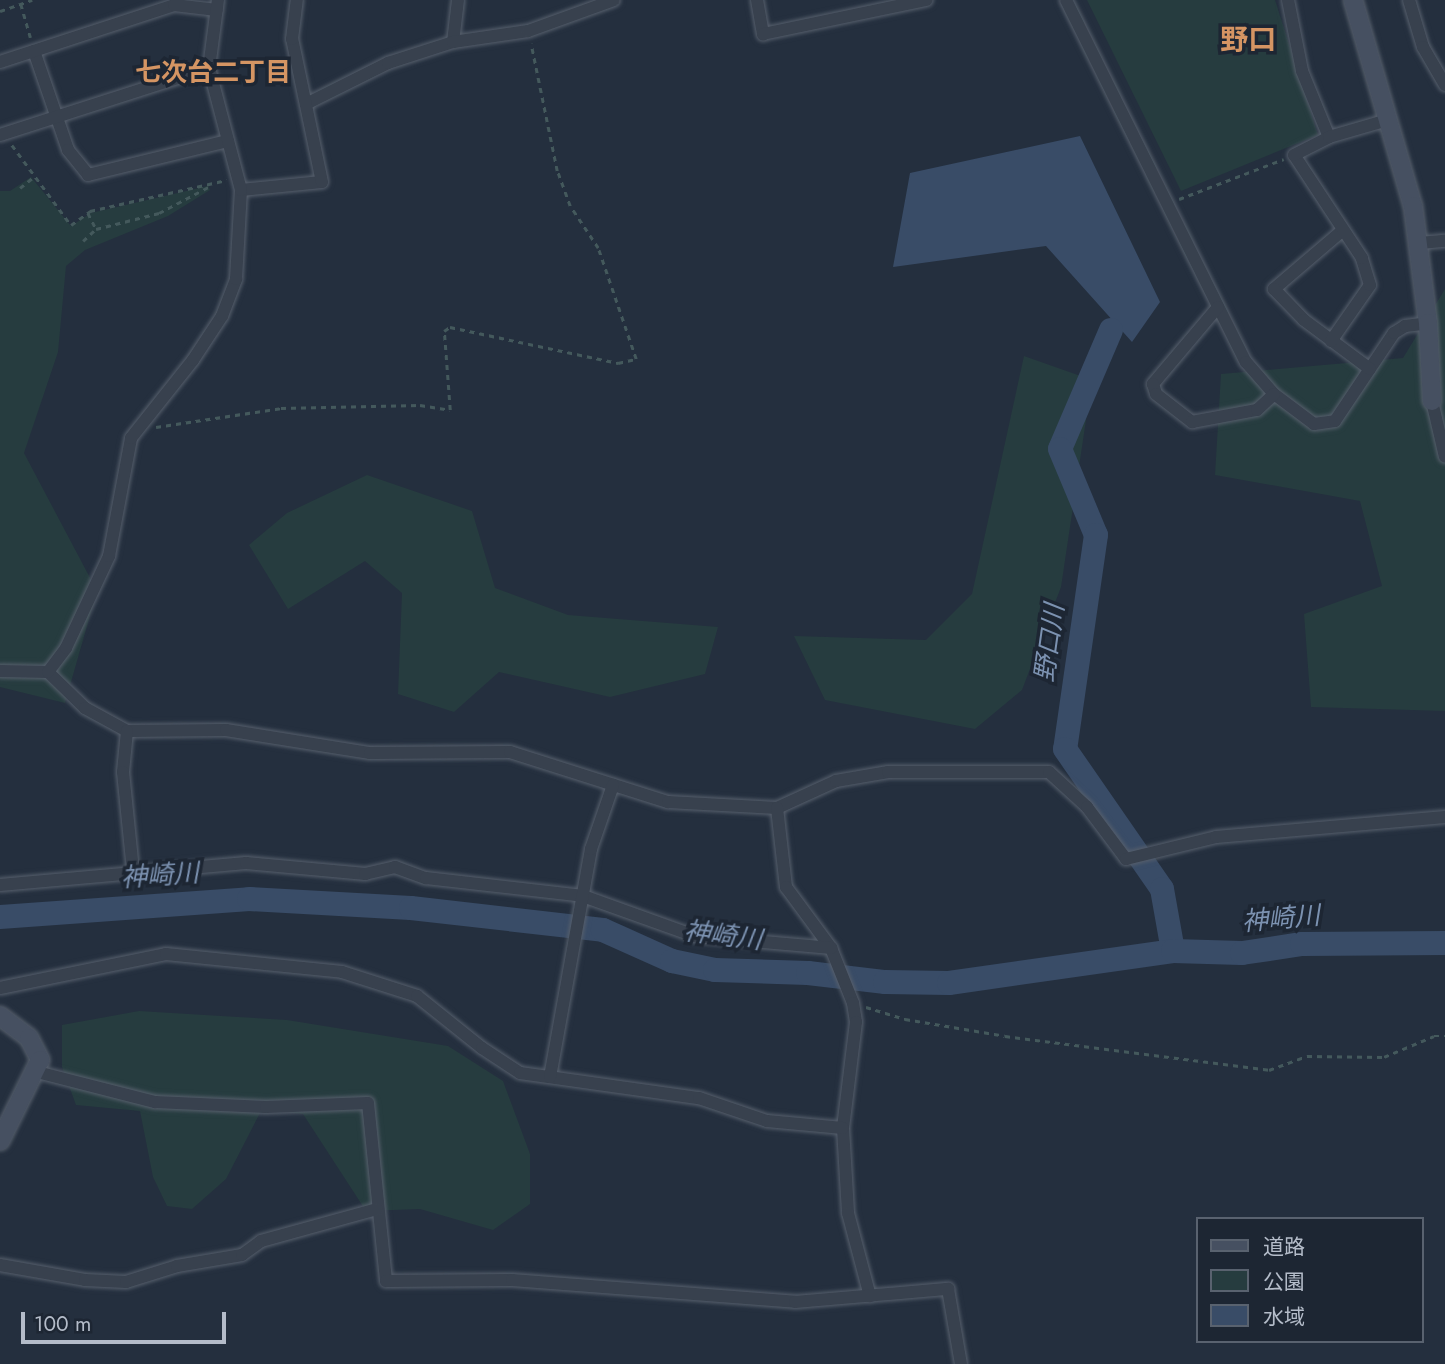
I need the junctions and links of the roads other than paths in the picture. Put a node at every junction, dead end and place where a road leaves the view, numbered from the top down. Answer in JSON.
{"nodes":[{"id":1,"x":297,"y":0,"type":"edge"},
{"id":2,"x":458,"y":0,"type":"edge"},
{"id":3,"x":614,"y":0,"type":"edge"},
{"id":4,"x":757,"y":0,"type":"edge"},
{"id":5,"x":926,"y":0,"type":"edge"},
{"id":6,"x":1066,"y":0,"type":"edge"},
{"id":7,"x":1287,"y":0,"type":"edge"},
{"id":8,"x":1353,"y":0,"type":"edge"},
{"id":9,"x":1409,"y":0,"type":"edge"},
{"id":10,"x":585,"y":4,"type":"edge"},
{"id":11,"x":217,"y":5,"type":"edge"},
{"id":12,"x":453,"y":42,"type":"junction"},
{"id":13,"x":34,"y":51,"type":"junction"},
{"id":14,"x":0,"y":62,"type":"edge"},
{"id":15,"x":209,"y":68,"type":"junction"},
{"id":16,"x":1445,"y":85,"type":"edge"},
{"id":17,"x":306,"y":104,"type":"junction"},
{"id":18,"x":56,"y":116,"type":"junction"},
{"id":19,"x":1388,"y":120,"type":"junction"},
{"id":20,"x":2,"y":134,"type":"edge"},
{"id":21,"x":1329,"y":137,"type":"junction"},
{"id":22,"x":228,"y":141,"type":"junction"},
{"id":23,"x":240,"y":184,"type":"junction"},
{"id":24,"x":1343,"y":230,"type":"junction"},
{"id":25,"x":1445,"y":241,"type":"edge"},
{"id":26,"x":1420,"y":243,"type":"junction"},
{"id":27,"x":1217,"y":307,"type":"junction"},
{"id":28,"x":1428,"y":323,"type":"junction"},
{"id":29,"x":1331,"y":341,"type":"junction"},
{"id":30,"x":1370,"y":369,"type":"junction"},
{"id":31,"x":1274,"y":394,"type":"junction"},
{"id":32,"x":1432,"y":401,"type":"joint"},
{"id":33,"x":1445,"y":457,"type":"edge"},
{"id":34,"x":0,"y":671,"type":"edge"},
{"id":35,"x":48,"y":673,"type":"junction"},
{"id":36,"x":127,"y":731,"type":"junction"},
{"id":37,"x":612,"y":785,"type":"junction"},
{"id":38,"x":777,"y":808,"type":"junction"},
{"id":39,"x":1445,"y":817,"type":"edge"},
{"id":40,"x":133,"y":871,"type":"junction"},
{"id":41,"x":0,"y":885,"type":"edge"},
{"id":42,"x":583,"y":896,"type":"junction"},
{"id":43,"x":831,"y":948,"type":"junction"},
{"id":44,"x":0,"y":988,"type":"edge"},
{"id":45,"x":0,"y":1016,"type":"edge"},
{"id":46,"x":37,"y":1072,"type":"junction"},
{"id":47,"x":550,"y":1077,"type":"junction"},
{"id":48,"x":843,"y":1128,"type":"junction"},
{"id":49,"x":0,"y":1141,"type":"edge"},
{"id":50,"x":377,"y":1209,"type":"junction"},
{"id":51,"x":0,"y":1265,"type":"edge"},
{"id":52,"x":870,"y":1296,"type":"junction"},
{"id":53,"x":961,"y":1364,"type":"edge"}],
"edges":[{"from":1,"to":17,"type":"street"},
{"from":2,"to":12,"type":"street"},
{"from":3,"to":10,"type":"street"},
{"from":4,"to":5,"type":"street"},
{"from":6,"to":27,"type":"street"},
{"from":7,"to":21,"type":"street"},
{"from":8,"to":19,"type":"street"},
{"from":9,"to":16,"type":"street"},
{"from":10,"to":12,"type":"street"},
{"from":11,"to":13,"type":"street"},
{"from":11,"to":15,"type":"street"},
{"from":12,"to":17,"type":"street"},
{"from":13,"to":14,"type":"street"},
{"from":13,"to":18,"type":"street"},
{"from":15,"to":18,"type":"street"},
{"from":15,"to":22,"type":"street"},
{"from":17,"to":23,"type":"street"},
{"from":18,"to":20,"type":"street"},
{"from":18,"to":22,"type":"street"},
{"from":19,"to":21,"type":"street"},
{"from":19,"to":26,"type":"street"},
{"from":21,"to":24,"type":"street"},
{"from":22,"to":23,"type":"street"},
{"from":23,"to":35,"type":"street"},
{"from":24,"to":29,"type":"street"},
{"from":24,"to":29,"type":"street"},
{"from":25,"to":26,"type":"street"},
{"from":26,"to":28,"type":"street"},
{"from":27,"to":31,"type":"street"},
{"from":27,"to":31,"type":"street"},
{"from":28,"to":30,"type":"street"},
{"from":28,"to":32,"type":"street"},
{"from":29,"to":30,"type":"street"},
{"from":30,"to":31,"type":"street"},
{"from":32,"to":33,"type":"street"},
{"from":34,"to":35,"type":"street"},
{"from":35,"to":36,"type":"street"},
{"from":36,"to":37,"type":"street"},
{"from":36,"to":40,"type":"street"},
{"from":37,"to":38,"type":"street"},
{"from":37,"to":42,"type":"street"},
{"from":38,"to":39,"type":"street"},
{"from":38,"to":43,"type":"street"},
{"from":40,"to":41,"type":"street"},
{"from":40,"to":42,"type":"street"},
{"from":42,"to":43,"type":"street"},
{"from":42,"to":47,"type":"street"},
{"from":43,"to":48,"type":"street"},
{"from":44,"to":47,"type":"street"},
{"from":45,"to":46,"type":"street"},
{"from":46,"to":49,"type":"street"},
{"from":46,"to":50,"type":"street"},
{"from":47,"to":48,"type":"street"},
{"from":48,"to":52,"type":"street"},
{"from":50,"to":51,"type":"street"},
{"from":50,"to":52,"type":"street"},
{"from":52,"to":53,"type":"street"}]}
